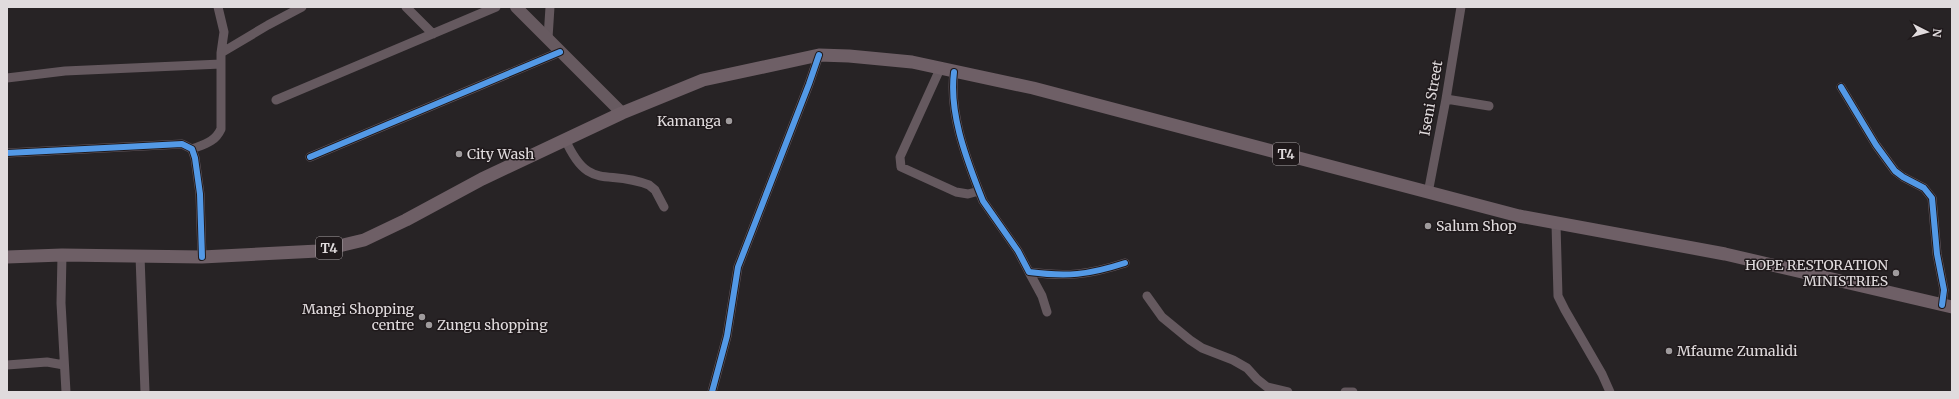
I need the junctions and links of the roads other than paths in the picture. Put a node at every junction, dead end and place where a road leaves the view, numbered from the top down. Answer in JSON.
{"nodes":[{"id":1,"x":218,"y":7,"type":"edge"},
{"id":2,"x":302,"y":7,"type":"edge"},
{"id":3,"x":406,"y":7,"type":"edge"},
{"id":4,"x":496,"y":7,"type":"edge"},
{"id":5,"x":516,"y":7,"type":"edge"},
{"id":6,"x":550,"y":7,"type":"edge"},
{"id":7,"x":1461,"y":7,"type":"edge"},
{"id":8,"x":433,"y":34,"type":"junction"},
{"id":9,"x":548,"y":38,"type":"junction"},
{"id":10,"x":560,"y":52,"type":"junction"},
{"id":11,"x":221,"y":53,"type":"junction"},
{"id":12,"x":819,"y":55,"type":"junction"},
{"id":13,"x":221,"y":64,"type":"junction"},
{"id":14,"x":940,"y":69,"type":"junction"},
{"id":15,"x":954,"y":72,"type":"junction"},
{"id":16,"x":7,"y":78,"type":"edge"},
{"id":17,"x":1841,"y":87,"type":"dead end"},
{"id":18,"x":1446,"y":99,"type":"junction"},
{"id":19,"x":276,"y":100,"type":"dead end"},
{"id":20,"x":1489,"y":106,"type":"dead end"},
{"id":21,"x":622,"y":113,"type":"junction"},
{"id":22,"x":565,"y":139,"type":"junction"},
{"id":23,"x":192,"y":149,"type":"junction"},
{"id":24,"x":7,"y":153,"type":"edge"},
{"id":25,"x":310,"y":157,"type":"dead end"},
{"id":26,"x":978,"y":191,"type":"junction"},
{"id":27,"x":1428,"y":193,"type":"junction"},
{"id":28,"x":664,"y":207,"type":"dead end"},
{"id":29,"x":1556,"y":224,"type":"junction"},
{"id":30,"x":62,"y":255,"type":"junction"},
{"id":31,"x":140,"y":256,"type":"junction"},
{"id":32,"x":7,"y":257,"type":"edge"},
{"id":33,"x":202,"y":257,"type":"junction"},
{"id":34,"x":1125,"y":263,"type":"dead end"},
{"id":35,"x":1029,"y":272,"type":"junction"},
{"id":36,"x":1147,"y":296,"type":"dead end"},
{"id":37,"x":1947,"y":306,"type":"edge"},
{"id":38,"x":1047,"y":312,"type":"dead end"},
{"id":39,"x":7,"y":365,"type":"edge"},
{"id":40,"x":64,"y":365,"type":"junction"},
{"id":41,"x":1266,"y":389,"type":"edge"},
{"id":42,"x":66,"y":392,"type":"edge"},
{"id":43,"x":145,"y":392,"type":"edge"},
{"id":44,"x":712,"y":392,"type":"edge"},
{"id":45,"x":1288,"y":392,"type":"edge"},
{"id":46,"x":1346,"y":392,"type":"edge"},
{"id":47,"x":1353,"y":392,"type":"edge"},
{"id":48,"x":1610,"y":392,"type":"edge"}],
"edges":[{"from":1,"to":11,"type":"street"},
{"from":2,"to":11,"type":"street"},
{"from":3,"to":8,"type":"street"},
{"from":4,"to":8,"type":"street"},
{"from":5,"to":9,"type":"main road"},
{"from":6,"to":9,"type":"street"},
{"from":7,"to":18,"type":"street","name":"Iseni Street"},
{"from":8,"to":19,"type":"street"},
{"from":9,"to":10,"type":"main road"},
{"from":10,"to":21,"type":"main road"},
{"from":10,"to":25,"type":"street"},
{"from":11,"to":13,"type":"street"},
{"from":12,"to":14,"type":"highway","number":"T4"},
{"from":12,"to":21,"type":"highway","number":"T4"},
{"from":12,"to":44,"type":"street"},
{"from":13,"to":16,"type":"street"},
{"from":13,"to":23,"type":"street"},
{"from":14,"to":15,"type":"highway","number":"T4"},
{"from":14,"to":26,"type":"street"},
{"from":15,"to":26,"type":"street"},
{"from":15,"to":27,"type":"highway","number":"T4"},
{"from":17,"to":37,"type":"street"},
{"from":18,"to":20,"type":"street"},
{"from":18,"to":27,"type":"street","name":"Iseni Street"},
{"from":21,"to":22,"type":"highway","number":"T4"},
{"from":22,"to":28,"type":"street"},
{"from":22,"to":33,"type":"highway","number":"T4"},
{"from":23,"to":24,"type":"street"},
{"from":23,"to":33,"type":"street"},
{"from":26,"to":35,"type":"street"},
{"from":27,"to":29,"type":"highway","number":"T4"},
{"from":29,"to":37,"type":"highway","number":"T4"},
{"from":29,"to":48,"type":"street"},
{"from":30,"to":31,"type":"highway","number":"T4"},
{"from":30,"to":32,"type":"highway","number":"T4"},
{"from":30,"to":40,"type":"street"},
{"from":31,"to":33,"type":"highway","number":"T4"},
{"from":31,"to":43,"type":"street"},
{"from":34,"to":35,"type":"street"},
{"from":35,"to":38,"type":"street"},
{"from":36,"to":41,"type":"street"},
{"from":39,"to":40,"type":"street"},
{"from":40,"to":42,"type":"street"},
{"from":41,"to":45,"type":"street"},
{"from":46,"to":47,"type":"street"}]}
